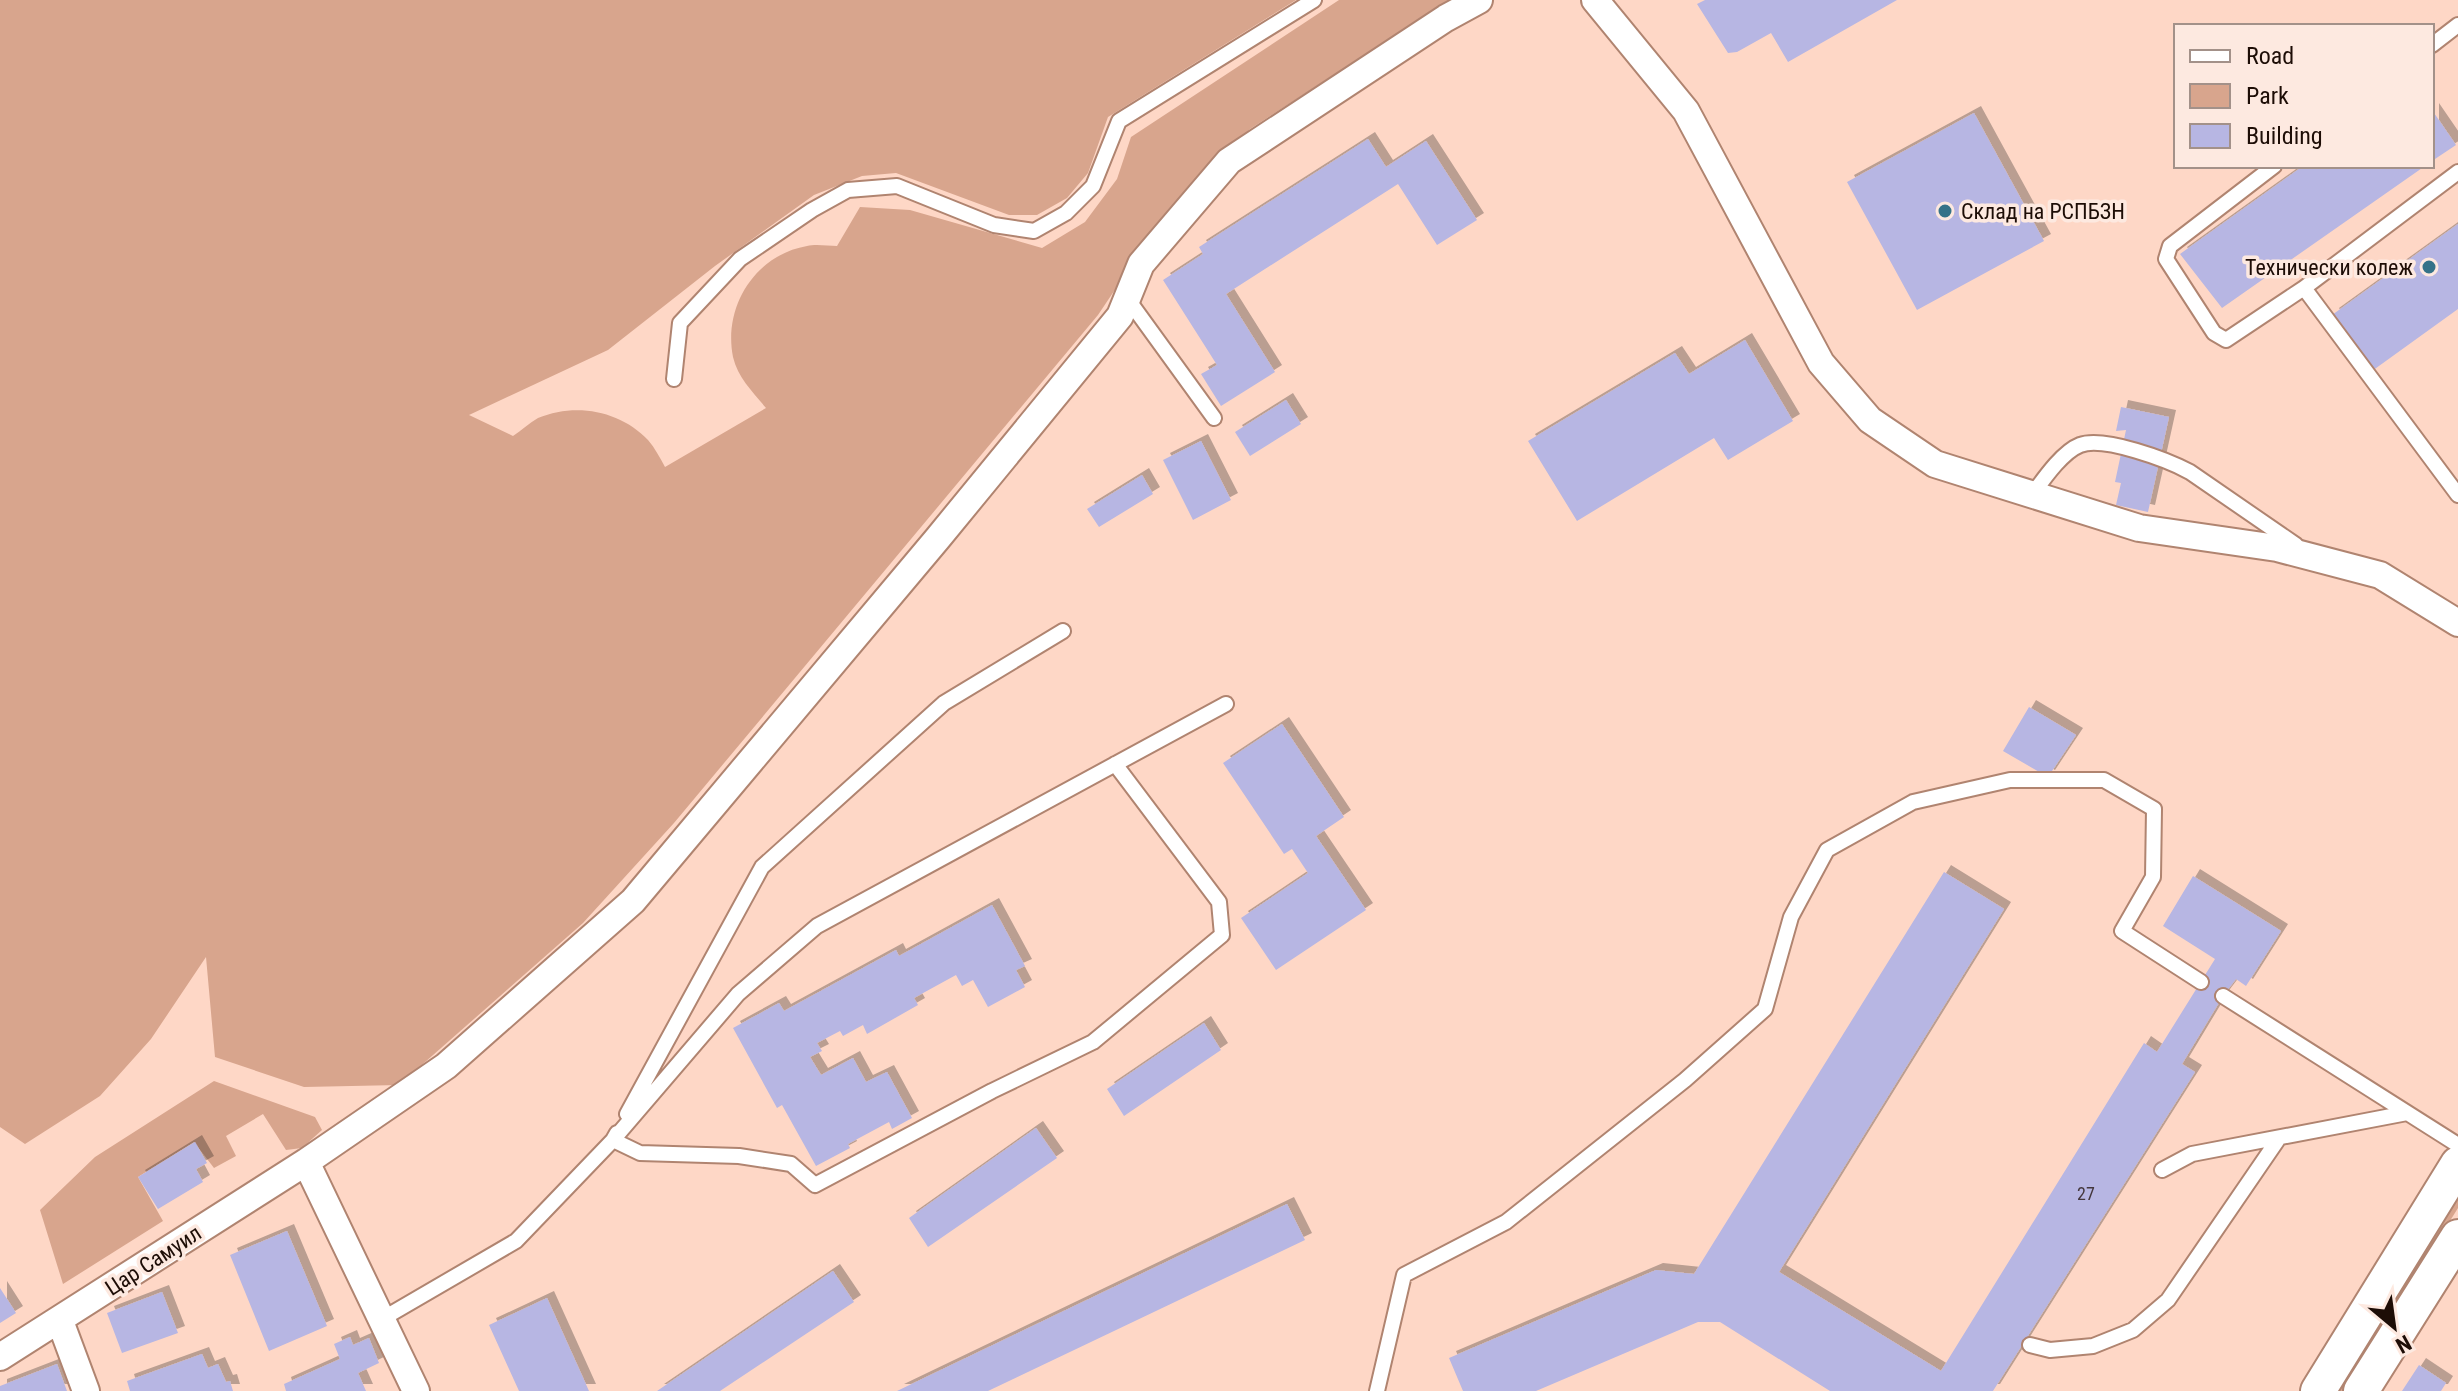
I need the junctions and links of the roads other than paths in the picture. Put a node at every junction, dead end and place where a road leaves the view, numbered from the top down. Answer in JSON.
{"nodes":[{"id":1,"x":1314,"y":0,"type":"edge"},
{"id":2,"x":1479,"y":0,"type":"edge"},
{"id":3,"x":1595,"y":0,"type":"edge"},
{"id":4,"x":2458,"y":25,"type":"edge"},
{"id":5,"x":2434,"y":43,"type":"edge"},
{"id":6,"x":2271,"y":168,"type":"edge"},
{"id":7,"x":2458,"y":172,"type":"edge"},
{"id":8,"x":2304,"y":288,"type":"junction"},
{"id":9,"x":1127,"y":298,"type":"junction"},
{"id":10,"x":674,"y":379,"type":"dead end"},
{"id":11,"x":1214,"y":418,"type":"dead end"},
{"id":12,"x":2032,"y":495,"type":"junction"},
{"id":13,"x":2458,"y":495,"type":"edge"},
{"id":14,"x":2312,"y":557,"type":"junction"},
{"id":15,"x":2458,"y":623,"type":"edge"},
{"id":16,"x":1063,"y":631,"type":"dead end"},
{"id":17,"x":1226,"y":704,"type":"dead end"},
{"id":18,"x":1115,"y":764,"type":"junction"},
{"id":19,"x":2201,"y":982,"type":"dead end"},
{"id":20,"x":2223,"y":996,"type":"dead end"},
{"id":21,"x":2407,"y":1113,"type":"junction"},
{"id":22,"x":2279,"y":1138,"type":"junction"},
{"id":23,"x":613,"y":1140,"type":"junction"},
{"id":24,"x":2458,"y":1145,"type":"edge"},
{"id":25,"x":306,"y":1162,"type":"junction"},
{"id":26,"x":2458,"y":1164,"type":"edge"},
{"id":27,"x":2162,"y":1170,"type":"dead end"},
{"id":28,"x":2458,"y":1237,"type":"edge"},
{"id":29,"x":382,"y":1319,"type":"junction"},
{"id":30,"x":60,"y":1321,"type":"junction"},
{"id":31,"x":2030,"y":1345,"type":"dead end"},
{"id":32,"x":0,"y":1357,"type":"edge"},
{"id":33,"x":86,"y":1391,"type":"edge"},
{"id":34,"x":416,"y":1391,"type":"edge"},
{"id":35,"x":1377,"y":1391,"type":"edge"},
{"id":36,"x":2318,"y":1391,"type":"edge"},
{"id":37,"x":2361,"y":1391,"type":"edge"}],
"edges":[{"from":1,"to":10,"type":"lane"},
{"from":2,"to":9,"type":"street","name":"Цар Самуил"},
{"from":3,"to":12,"type":"street"},
{"from":4,"to":5,"type":"lane"},
{"from":6,"to":8,"type":"lane"},
{"from":7,"to":8,"type":"lane"},
{"from":8,"to":13,"type":"lane"},
{"from":9,"to":11,"type":"lane"},
{"from":9,"to":25,"type":"street","name":"Цар Самуил"},
{"from":12,"to":14,"type":"street"},
{"from":12,"to":14,"type":"lane"},
{"from":14,"to":15,"type":"street"},
{"from":16,"to":23,"type":"lane"},
{"from":17,"to":18,"type":"lane"},
{"from":18,"to":23,"type":"lane"},
{"from":18,"to":23,"type":"lane"},
{"from":19,"to":35,"type":"lane"},
{"from":20,"to":21,"type":"lane"},
{"from":21,"to":22,"type":"lane"},
{"from":21,"to":24,"type":"lane"},
{"from":22,"to":27,"type":"lane"},
{"from":22,"to":31,"type":"lane"},
{"from":23,"to":29,"type":"lane"},
{"from":25,"to":29,"type":"street"},
{"from":25,"to":30,"type":"street","name":"Цар Самуил"},
{"from":26,"to":36,"type":"street"},
{"from":28,"to":37,"type":"street"},
{"from":29,"to":34,"type":"street"},
{"from":30,"to":32,"type":"street","name":"Цар Самуил"},
{"from":30,"to":33,"type":"street"}]}
